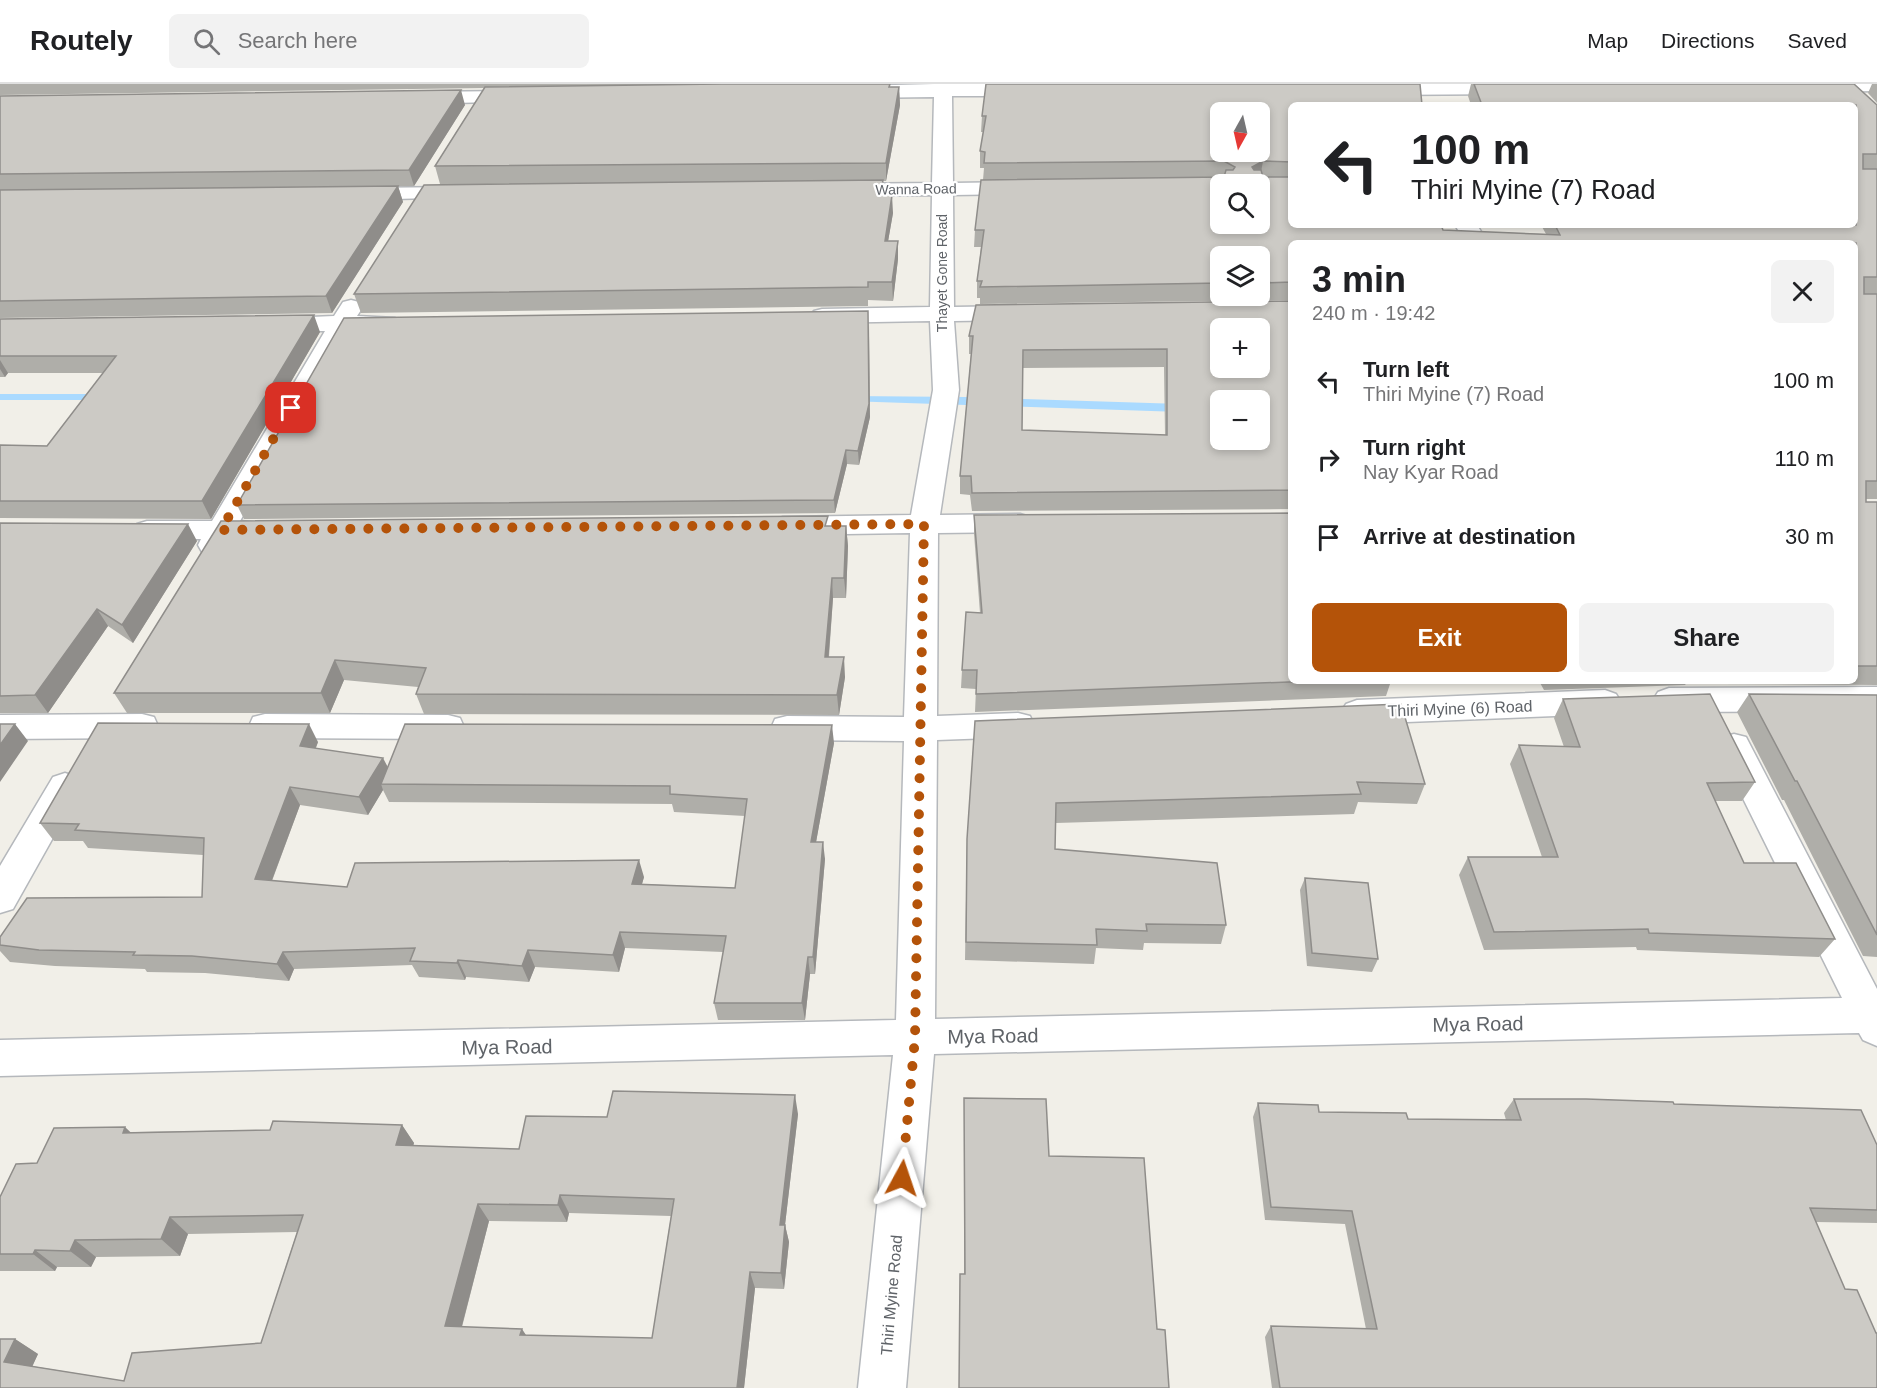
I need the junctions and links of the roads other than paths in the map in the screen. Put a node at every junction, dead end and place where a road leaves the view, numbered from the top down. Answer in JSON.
{"nodes":[{"id":1,"x":1845,"y":85,"type":"edge"},
{"id":2,"x":1877,"y":85,"type":"edge"},
{"id":3,"x":1786,"y":86,"type":"edge"},
{"id":4,"x":943,"y":87,"type":"edge"},
{"id":5,"x":1537,"y":88,"type":"edge"},
{"id":6,"x":1359,"y":89,"type":"edge"},
{"id":7,"x":1050,"y":90,"type":"edge"},
{"id":8,"x":836,"y":92,"type":"edge"},
{"id":9,"x":1397,"y":93,"type":"edge"},
{"id":10,"x":542,"y":96,"type":"edge"},
{"id":11,"x":483,"y":97,"type":"junction"},
{"id":12,"x":400,"y":98,"type":"edge"},
{"id":13,"x":1862,"y":100,"type":"edge"},
{"id":14,"x":470,"y":116,"type":"edge"},
{"id":15,"x":434,"y":174,"type":"edge"},
{"id":16,"x":1047,"y":188,"type":"edge"},
{"id":17,"x":942,"y":189,"type":"junction"},
{"id":18,"x":824,"y":190,"type":"edge"},
{"id":19,"x":481,"y":193,"type":"edge"},
{"id":20,"x":340,"y":194,"type":"edge"},
{"id":21,"x":422,"y":194,"type":"junction"},
{"id":22,"x":410,"y":214,"type":"edge"},
{"id":23,"x":359,"y":293,"type":"edge"},
{"id":24,"x":1047,"y":313,"type":"edge"},
{"id":25,"x":942,"y":315,"type":"junction"},
{"id":26,"x":800,"y":317,"type":"edge"},
{"id":27,"x":411,"y":322,"type":"edge"},
{"id":28,"x":340,"y":323,"type":"junction"},
{"id":29,"x":246,"y":324,"type":"edge"},
{"id":30,"x":944,"y":401,"type":"joint"},
{"id":31,"x":1042,"y":523,"type":"edge"},
{"id":32,"x":924,"y":524,"type":"junction"},
{"id":33,"x":757,"y":526,"type":"edge"},
{"id":34,"x":116,"y":530,"type":"edge"},
{"id":35,"x":221,"y":530,"type":"junction"},
{"id":36,"x":293,"y":530,"type":"edge"},
{"id":37,"x":197,"y":570,"type":"edge"},
{"id":38,"x":1705,"y":690,"type":"edge"},
{"id":39,"x":118,"y":696,"type":"edge"},
{"id":40,"x":1877,"y":699,"type":"edge"},
{"id":41,"x":1326,"y":713,"type":"edge"},
{"id":42,"x":1051,"y":724,"type":"edge"},
{"id":43,"x":100,"y":726,"type":"junction"},
{"id":44,"x":171,"y":726,"type":"edge"},
{"id":45,"x":231,"y":726,"type":"edge"},
{"id":46,"x":0,"y":727,"type":"edge"},
{"id":47,"x":480,"y":727,"type":"edge"},
{"id":48,"x":753,"y":728,"type":"edge"},
{"id":49,"x":919,"y":729,"type":"junction"},
{"id":50,"x":0,"y":898,"type":"edge"},
{"id":51,"x":1875,"y":1019,"type":"edge"},
{"id":52,"x":915,"y":1038,"type":"junction"},
{"id":53,"x":0,"y":1058,"type":"edge"},
{"id":54,"x":882,"y":1388,"type":"edge"}],
"edges":[{"from":1,"to":2,"type":"street"},
{"from":1,"to":3,"type":"street"},
{"from":1,"to":13,"type":"street"},
{"from":4,"to":7,"type":"street"},
{"from":4,"to":8,"type":"street"},
{"from":4,"to":17,"type":"street","name":"Thayet Gone Road"},
{"from":5,"to":9,"type":"street"},
{"from":6,"to":9,"type":"street"},
{"from":10,"to":11,"type":"street"},
{"from":11,"to":12,"type":"street"},
{"from":11,"to":14,"type":"street"},
{"from":15,"to":21,"type":"street"},
{"from":16,"to":17,"type":"street","name":"Wanna Road"},
{"from":17,"to":18,"type":"street","name":"Wanna Road"},
{"from":17,"to":25,"type":"street","name":"Thayet Gone Road"},
{"from":19,"to":21,"type":"street"},
{"from":20,"to":21,"type":"street"},
{"from":21,"to":22,"type":"street"},
{"from":23,"to":28,"type":"street"},
{"from":24,"to":25,"type":"street"},
{"from":25,"to":26,"type":"street"},
{"from":25,"to":30,"type":"street","name":"Thayet Gone Road"},
{"from":27,"to":28,"type":"street"},
{"from":28,"to":29,"type":"street"},
{"from":28,"to":35,"type":"street"},
{"from":30,"to":32,"type":"street","name":"Thiri Myine Road"},
{"from":31,"to":32,"type":"street"},
{"from":32,"to":33,"type":"street"},
{"from":32,"to":49,"type":"street","name":"Thiri Myine Road"},
{"from":34,"to":35,"type":"street"},
{"from":35,"to":36,"type":"street"},
{"from":35,"to":37,"type":"street"},
{"from":38,"to":40,"type":"street","name":"Thiri Myine (6) Road"},
{"from":38,"to":41,"type":"street","name":"Thiri Myine (6) Road"},
{"from":38,"to":51,"type":"street"},
{"from":39,"to":43,"type":"street"},
{"from":42,"to":49,"type":"street"},
{"from":43,"to":44,"type":"street"},
{"from":43,"to":46,"type":"street"},
{"from":43,"to":50,"type":"street"},
{"from":45,"to":47,"type":"street"},
{"from":48,"to":49,"type":"street"},
{"from":49,"to":52,"type":"street","name":"Thiri Myine Road"},
{"from":51,"to":52,"type":"street","name":"Mya Road"},
{"from":52,"to":53,"type":"street","name":"Mya Road"},
{"from":52,"to":54,"type":"street","name":"Thiri Myine Road"}]}
